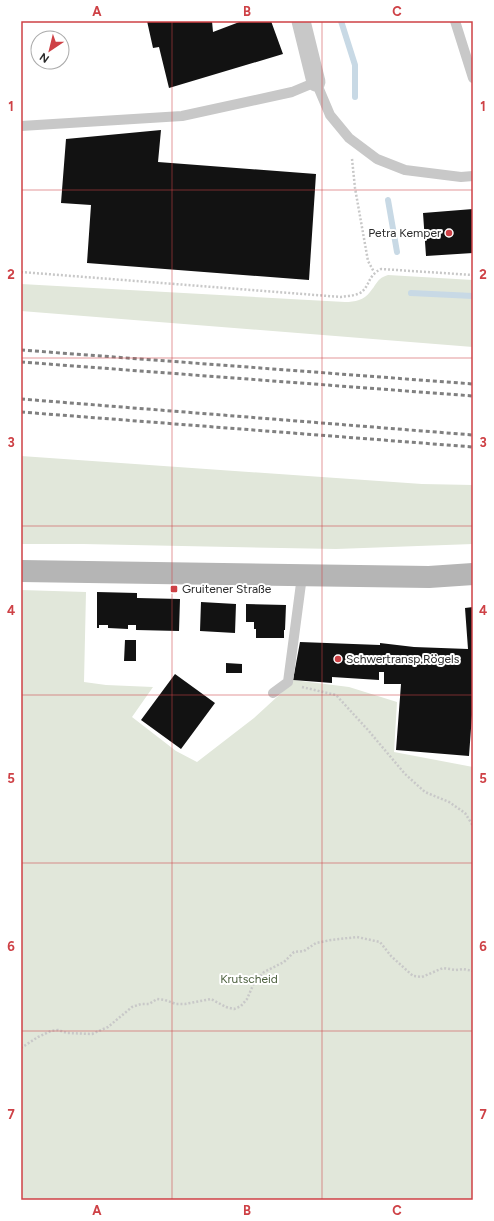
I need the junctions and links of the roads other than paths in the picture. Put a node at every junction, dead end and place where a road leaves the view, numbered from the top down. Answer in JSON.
{"nodes":[{"id":1,"x":301,"y":21,"type":"edge"},
{"id":2,"x":455,"y":21,"type":"edge"},
{"id":3,"x":473,"y":78,"type":"edge"},
{"id":4,"x":316,"y":82,"type":"junction"},
{"id":5,"x":21,"y":126,"type":"edge"},
{"id":6,"x":473,"y":176,"type":"edge"},
{"id":7,"x":21,"y":571,"type":"edge"},
{"id":8,"x":473,"y":574,"type":"edge"},
{"id":9,"x":302,"y":576,"type":"junction"},
{"id":10,"x":273,"y":693,"type":"dead end"}],
"edges":[{"from":1,"to":4,"type":"street"},
{"from":2,"to":3,"type":"lane"},
{"from":4,"to":5,"type":"lane"},
{"from":4,"to":6,"type":"lane"},
{"from":7,"to":9,"type":"street"},
{"from":8,"to":9,"type":"street"},
{"from":9,"to":10,"type":"lane"}]}
